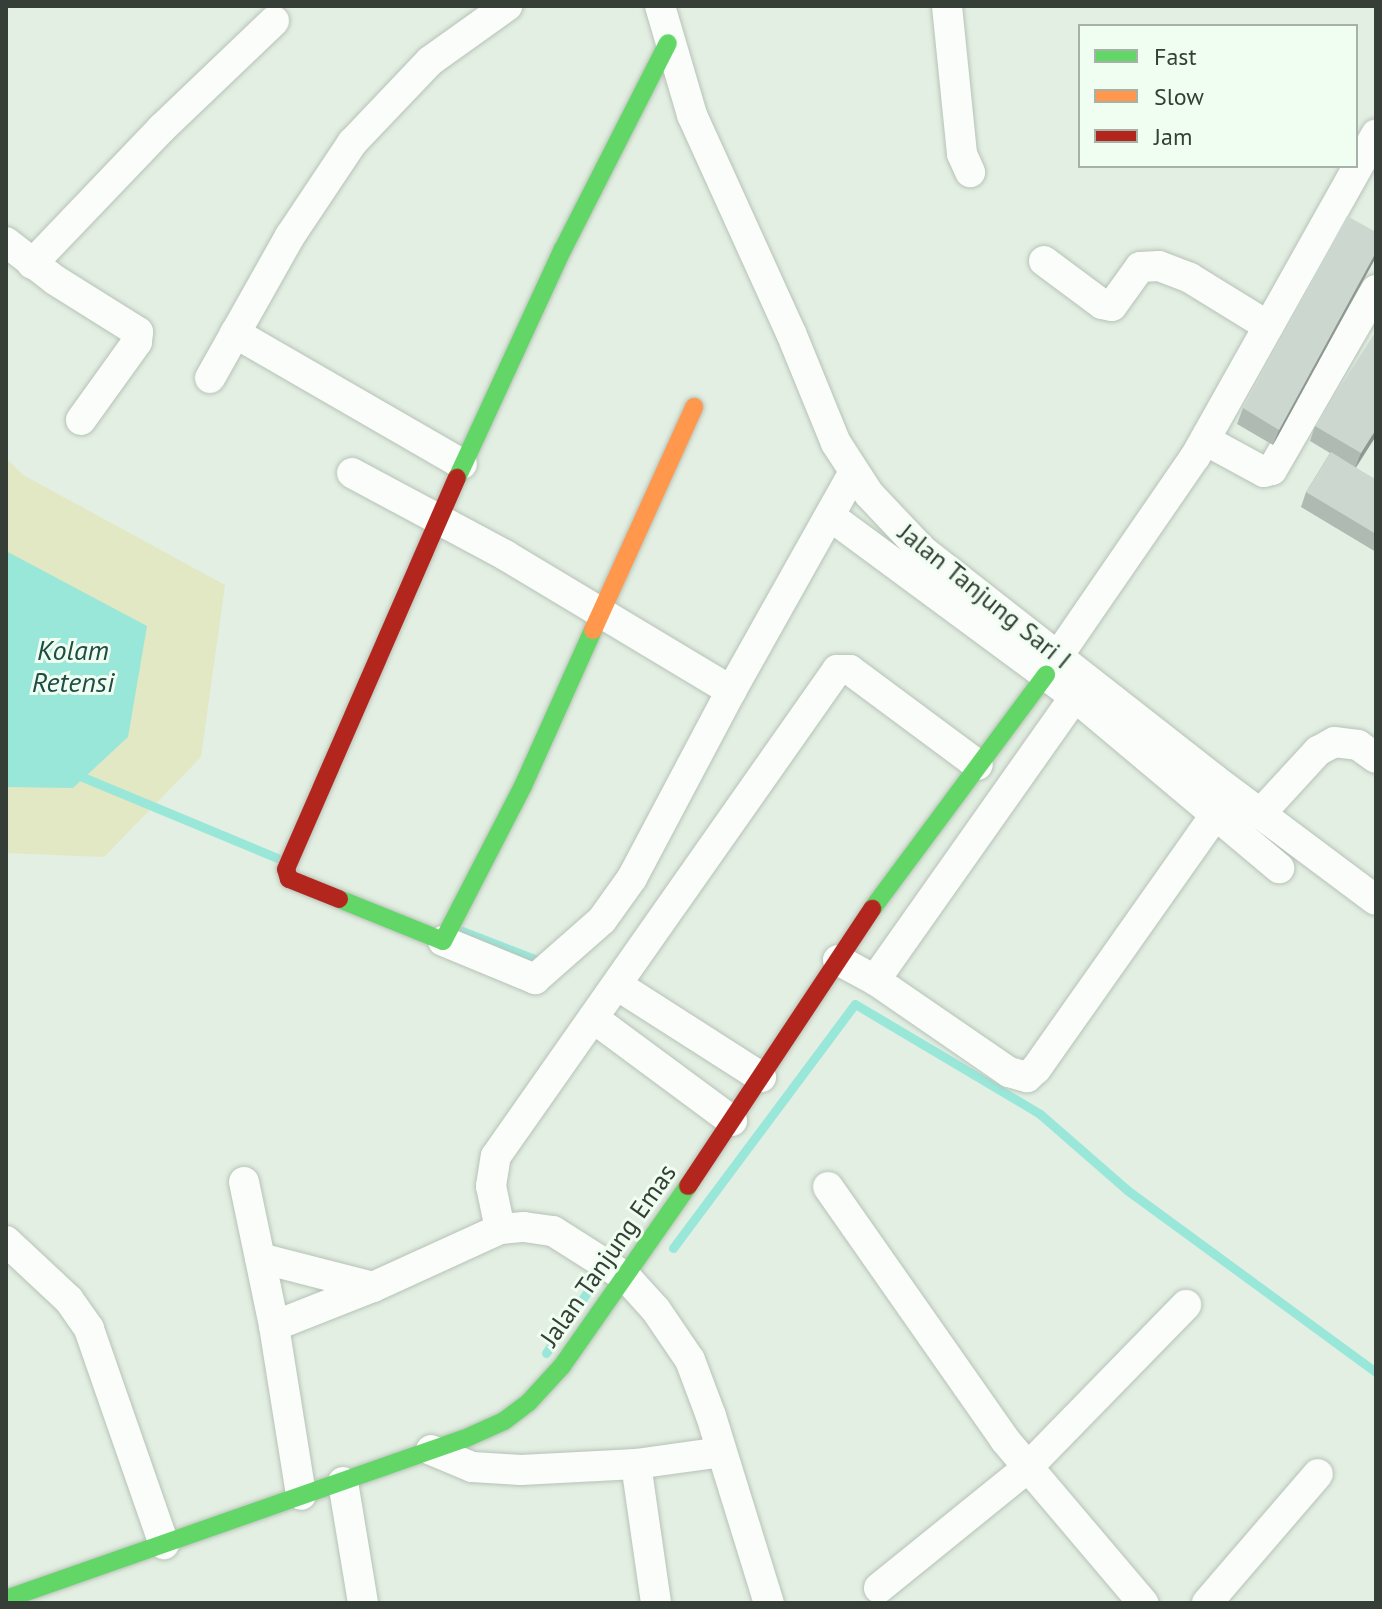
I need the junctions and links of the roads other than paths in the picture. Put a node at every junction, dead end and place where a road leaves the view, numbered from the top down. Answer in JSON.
{"nodes":[{"id":1,"x":507,"y":6,"type":"edge"},
{"id":2,"x":660,"y":6,"type":"edge"},
{"id":3,"x":947,"y":6,"type":"edge"},
{"id":4,"x":274,"y":21,"type":"dead end"},
{"id":5,"x":668,"y":43,"type":"junction"},
{"id":6,"x":1376,"y":134,"type":"edge"},
{"id":7,"x":1358,"y":166,"type":"edge"},
{"id":8,"x":1357,"y":168,"type":"edge"},
{"id":9,"x":970,"y":172,"type":"dead end"},
{"id":10,"x":6,"y":242,"type":"edge"},
{"id":11,"x":1044,"y":261,"type":"dead end"},
{"id":12,"x":32,"y":264,"type":"junction"},
{"id":13,"x":1376,"y":290,"type":"edge"},
{"id":14,"x":1268,"y":326,"type":"junction"},
{"id":15,"x":235,"y":333,"type":"junction"},
{"id":16,"x":210,"y":378,"type":"dead end"},
{"id":17,"x":694,"y":407,"type":"dead end"},
{"id":18,"x":81,"y":420,"type":"dead end"},
{"id":19,"x":1205,"y":440,"type":"junction"},
{"id":20,"x":462,"y":464,"type":"junction"},
{"id":21,"x":352,"y":473,"type":"dead end"},
{"id":22,"x":853,"y":474,"type":"junction"},
{"id":23,"x":830,"y":516,"type":"junction"},
{"id":24,"x":437,"y":520,"type":"junction"},
{"id":25,"x":601,"y":615,"type":"junction"},
{"id":26,"x":1052,"y":665,"type":"junction"},
{"id":27,"x":1080,"y":687,"type":"junction"},
{"id":28,"x":731,"y":691,"type":"junction"},
{"id":29,"x":1376,"y":758,"type":"edge"},
{"id":30,"x":978,"y":765,"type":"junction"},
{"id":31,"x":1260,"y":814,"type":"junction"},
{"id":32,"x":1215,"y":815,"type":"junction"},
{"id":33,"x":1279,"y":868,"type":"dead end"},
{"id":34,"x":1376,"y":900,"type":"edge"},
{"id":35,"x":449,"y":929,"type":"junction"},
{"id":36,"x":838,"y":960,"type":"junction"},
{"id":37,"x":875,"y":980,"type":"junction"},
{"id":38,"x":604,"y":1003,"type":"junction"},
{"id":39,"x":757,"y":1082,"type":"junction"},
{"id":40,"x":735,"y":1115,"type":"junction"},
{"id":41,"x":244,"y":1182,"type":"dead end"},
{"id":42,"x":828,"y":1187,"type":"dead end"},
{"id":43,"x":500,"y":1229,"type":"junction"},
{"id":44,"x":6,"y":1241,"type":"edge"},
{"id":45,"x":260,"y":1258,"type":"junction"},
{"id":46,"x":627,"y":1278,"type":"junction"},
{"id":47,"x":373,"y":1287,"type":"junction"},
{"id":48,"x":1186,"y":1305,"type":"dead end"},
{"id":49,"x":274,"y":1326,"type":"junction"},
{"id":50,"x":431,"y":1450,"type":"junction"},
{"id":51,"x":721,"y":1452,"type":"junction"},
{"id":52,"x":636,"y":1464,"type":"junction"},
{"id":53,"x":1027,"y":1468,"type":"junction"},
{"id":54,"x":1318,"y":1474,"type":"dead end"},
{"id":55,"x":343,"y":1482,"type":"junction"},
{"id":56,"x":301,"y":1495,"type":"junction"},
{"id":57,"x":164,"y":1544,"type":"junction"},
{"id":58,"x":879,"y":1588,"type":"dead end"},
{"id":59,"x":6,"y":1599,"type":"edge"},
{"id":60,"x":363,"y":1603,"type":"edge"},
{"id":61,"x":656,"y":1603,"type":"edge"},
{"id":62,"x":769,"y":1603,"type":"edge"},
{"id":63,"x":1143,"y":1603,"type":"edge"},
{"id":64,"x":1207,"y":1603,"type":"edge"}],
"edges":[{"from":1,"to":15,"type":"street"},
{"from":2,"to":5,"type":"street","name":"Jalan Tanjung Sari I"},
{"from":3,"to":9,"type":"street"},
{"from":4,"to":12,"type":"street"},
{"from":5,"to":20,"type":"street"},
{"from":5,"to":22,"type":"street","name":"Jalan Tanjung Sari I"},
{"from":6,"to":7,"type":"street"},
{"from":8,"to":14,"type":"street"},
{"from":10,"to":12,"type":"street"},
{"from":11,"to":14,"type":"street"},
{"from":12,"to":18,"type":"street"},
{"from":13,"to":19,"type":"street"},
{"from":14,"to":19,"type":"street"},
{"from":15,"to":16,"type":"street"},
{"from":15,"to":20,"type":"street"},
{"from":17,"to":25,"type":"street"},
{"from":19,"to":26,"type":"street"},
{"from":20,"to":24,"type":"street"},
{"from":21,"to":24,"type":"street"},
{"from":22,"to":23,"type":"street"},
{"from":22,"to":26,"type":"street","name":"Jalan Tanjung Sari I"},
{"from":23,"to":26,"type":"street"},
{"from":23,"to":28,"type":"street"},
{"from":24,"to":25,"type":"street"},
{"from":24,"to":35,"type":"street"},
{"from":25,"to":28,"type":"street"},
{"from":25,"to":35,"type":"street"},
{"from":26,"to":27,"type":"street"},
{"from":26,"to":30,"type":"street","name":"Jalan Tanjung Emas"},
{"from":27,"to":31,"type":"street","name":"Jalan Tanjung Sari I"},
{"from":27,"to":32,"type":"street"},
{"from":27,"to":37,"type":"street"},
{"from":28,"to":35,"type":"street"},
{"from":29,"to":31,"type":"street"},
{"from":30,"to":36,"type":"street","name":"Jalan Tanjung Emas"},
{"from":30,"to":38,"type":"street"},
{"from":31,"to":34,"type":"street","name":"Jalan Tanjung Sari I"},
{"from":32,"to":33,"type":"street"},
{"from":32,"to":37,"type":"street"},
{"from":36,"to":37,"type":"street"},
{"from":36,"to":39,"type":"street","name":"Jalan Tanjung Emas"},
{"from":38,"to":39,"type":"street"},
{"from":38,"to":40,"type":"street"},
{"from":38,"to":43,"type":"street"},
{"from":39,"to":40,"type":"street","name":"Jalan Tanjung Emas"},
{"from":40,"to":46,"type":"street","name":"Jalan Tanjung Emas"},
{"from":41,"to":45,"type":"street"},
{"from":42,"to":53,"type":"street"},
{"from":43,"to":46,"type":"street"},
{"from":43,"to":47,"type":"street"},
{"from":44,"to":57,"type":"street"},
{"from":45,"to":47,"type":"street"},
{"from":45,"to":49,"type":"street"},
{"from":46,"to":50,"type":"street","name":"Jalan Tanjung Emas"},
{"from":46,"to":51,"type":"street"},
{"from":47,"to":49,"type":"street"},
{"from":48,"to":53,"type":"street"},
{"from":49,"to":56,"type":"street"},
{"from":50,"to":52,"type":"street"},
{"from":50,"to":55,"type":"street","name":"Jalan Tanjung Emas"},
{"from":51,"to":52,"type":"street"},
{"from":51,"to":62,"type":"street"},
{"from":52,"to":61,"type":"street"},
{"from":53,"to":58,"type":"street"},
{"from":53,"to":63,"type":"street"},
{"from":54,"to":64,"type":"street"},
{"from":55,"to":56,"type":"street","name":"Jalan Tanjung Emas"},
{"from":55,"to":60,"type":"street"},
{"from":56,"to":57,"type":"street","name":"Jalan Tanjung Emas"},
{"from":57,"to":59,"type":"street","name":"Jalan Tanjung Emas"}]}
